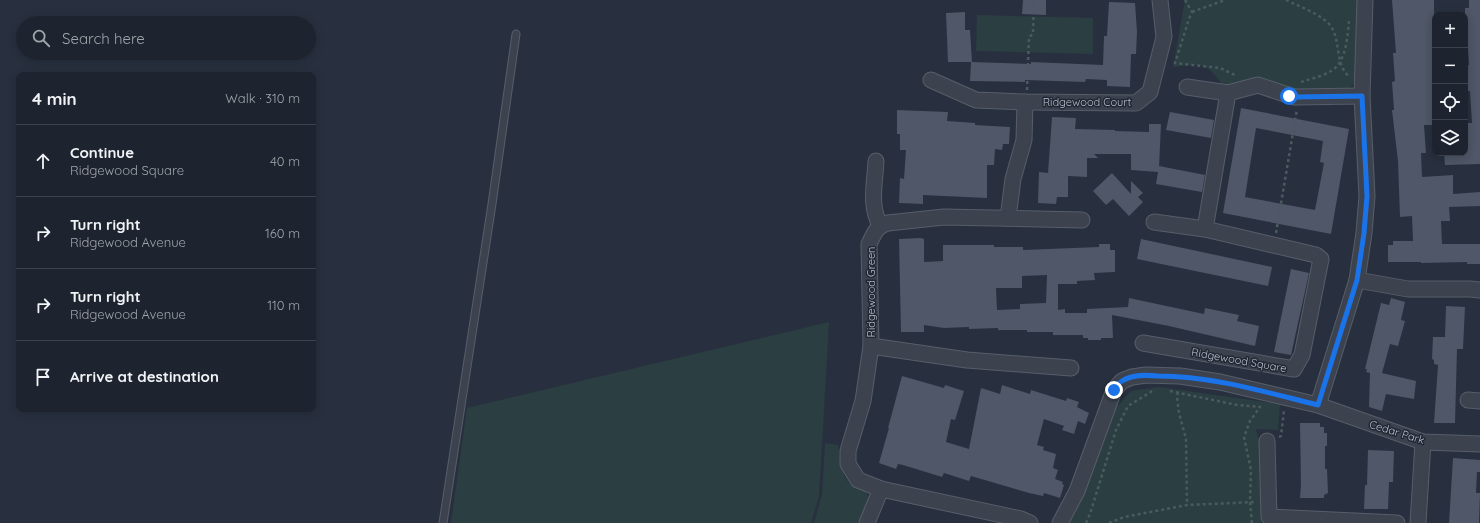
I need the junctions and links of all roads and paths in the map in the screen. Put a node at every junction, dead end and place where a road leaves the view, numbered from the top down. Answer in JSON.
{"nodes":[{"id":1,"x":1034,"y":0,"type":"edge"},
{"id":2,"x":1160,"y":0,"type":"edge"},
{"id":3,"x":1185,"y":0,"type":"edge"},
{"id":4,"x":1225,"y":0,"type":"edge"},
{"id":5,"x":1286,"y":0,"type":"edge"},
{"id":6,"x":1365,"y":0,"type":"edge"},
{"id":7,"x":1192,"y":12,"type":"junction"},
{"id":8,"x":1349,"y":20,"type":"dead end"},
{"id":9,"x":516,"y":34,"type":"dead end"},
{"id":10,"x":1340,"y":60,"type":"junction"},
{"id":11,"x":931,"y":80,"type":"dead end"},
{"id":12,"x":1187,"y":87,"type":"dead end"},
{"id":13,"x":1244,"y":89,"type":"junction"},
{"id":14,"x":1362,"y":91,"type":"junction"},
{"id":15,"x":1228,"y":93,"type":"junction"},
{"id":16,"x":1289,"y":96,"type":"junction"},
{"id":17,"x":1026,"y":102,"type":"junction"},
{"id":18,"x":1296,"y":115,"type":"dead end"},
{"id":19,"x":876,"y":161,"type":"dead end"},
{"id":20,"x":1008,"y":218,"type":"junction"},
{"id":21,"x":1082,"y":220,"type":"dead end"},
{"id":22,"x":1154,"y":222,"type":"dead end"},
{"id":23,"x":880,"y":225,"type":"junction"},
{"id":24,"x":1205,"y":229,"type":"junction"},
{"id":25,"x":1274,"y":245,"type":"junction"},
{"id":26,"x":1357,"y":280,"type":"junction"},
{"id":27,"x":1480,"y":290,"type":"edge"},
{"id":28,"x":1143,"y":343,"type":"dead end"},
{"id":29,"x":871,"y":346,"type":"junction"},
{"id":30,"x":1071,"y":368,"type":"dead end"},
{"id":31,"x":1180,"y":376,"type":"junction"},
{"id":32,"x":1158,"y":387,"type":"dead end"},
{"id":33,"x":1165,"y":389,"type":"dead end"},
{"id":34,"x":1178,"y":393,"type":"junction"},
{"id":35,"x":1318,"y":405,"type":"junction"},
{"id":36,"x":1260,"y":407,"type":"junction"},
{"id":37,"x":1266,"y":408,"type":"dead end"},
{"id":38,"x":1278,"y":408,"type":"dead end"},
{"id":39,"x":1267,"y":441,"type":"joint"},
{"id":40,"x":1423,"y":442,"type":"junction"},
{"id":41,"x":1480,"y":444,"type":"edge"},
{"id":42,"x":881,"y":489,"type":"junction"},
{"id":43,"x":1250,"y":502,"type":"junction"},
{"id":44,"x":1187,"y":505,"type":"junction"},
{"id":45,"x":1269,"y":514,"type":"edge"},
{"id":46,"x":443,"y":523,"type":"edge"},
{"id":47,"x":867,"y":523,"type":"edge"},
{"id":48,"x":1030,"y":523,"type":"edge"},
{"id":49,"x":1060,"y":523,"type":"edge"},
{"id":50,"x":1086,"y":523,"type":"edge"},
{"id":51,"x":1109,"y":523,"type":"edge"},
{"id":52,"x":1252,"y":523,"type":"edge"},
{"id":53,"x":1397,"y":523,"type":"edge"},
{"id":54,"x":1418,"y":523,"type":"edge"}],
"edges":[{"from":1,"to":17,"type":"path"},
{"from":2,"to":17,"type":"street","name":"Ridgewood Court"},
{"from":3,"to":7,"type":"path"},
{"from":4,"to":7,"type":"path"},
{"from":5,"to":10,"type":"path"},
{"from":6,"to":14,"type":"street"},
{"from":7,"to":13,"type":"path"},
{"from":8,"to":10,"type":"path"},
{"from":9,"to":46,"type":"lane"},
{"from":10,"to":14,"type":"path"},
{"from":10,"to":16,"type":"path"},
{"from":11,"to":17,"type":"street","name":"Ridgewood Court"},
{"from":12,"to":15,"type":"street"},
{"from":13,"to":15,"type":"street"},
{"from":13,"to":16,"type":"street"},
{"from":14,"to":16,"type":"street"},
{"from":14,"to":26,"type":"street"},
{"from":15,"to":24,"type":"street"},
{"from":17,"to":20,"type":"street"},
{"from":18,"to":25,"type":"path"},
{"from":19,"to":23,"type":"street"},
{"from":20,"to":21,"type":"street"},
{"from":20,"to":23,"type":"street"},
{"from":22,"to":24,"type":"street","name":"Ridgewood Square"},
{"from":23,"to":29,"type":"street","name":"Ridgewood Green"},
{"from":24,"to":25,"type":"street","name":"Ridgewood Square"},
{"from":25,"to":28,"type":"street","name":"Ridgewood Square"},
{"from":26,"to":27,"type":"street"},
{"from":26,"to":35,"type":"street"},
{"from":29,"to":30,"type":"street","name":"Ridgewood Green"},
{"from":29,"to":42,"type":"street","name":"Ridgewood Green"},
{"from":31,"to":34,"type":"path"},
{"from":31,"to":35,"type":"street","name":"Cedar Park"},
{"from":31,"to":49,"type":"street","name":"Cedar Park"},
{"from":32,"to":50,"type":"path"},
{"from":33,"to":34,"type":"path"},
{"from":34,"to":36,"type":"path"},
{"from":34,"to":44,"type":"path"},
{"from":35,"to":40,"type":"street","name":"Cedar Park"},
{"from":36,"to":37,"type":"path"},
{"from":36,"to":43,"type":"path"},
{"from":38,"to":39,"type":"path"},
{"from":39,"to":45,"type":"street"},
{"from":40,"to":41,"type":"street","name":"Cedar Park"},
{"from":40,"to":54,"type":"street"},
{"from":42,"to":47,"type":"street"},
{"from":42,"to":48,"type":"street","name":"Ridgewood Green"},
{"from":43,"to":44,"type":"path"},
{"from":43,"to":45,"type":"path"},
{"from":43,"to":52,"type":"path"},
{"from":44,"to":51,"type":"path"},
{"from":45,"to":53,"type":"street"}]}
